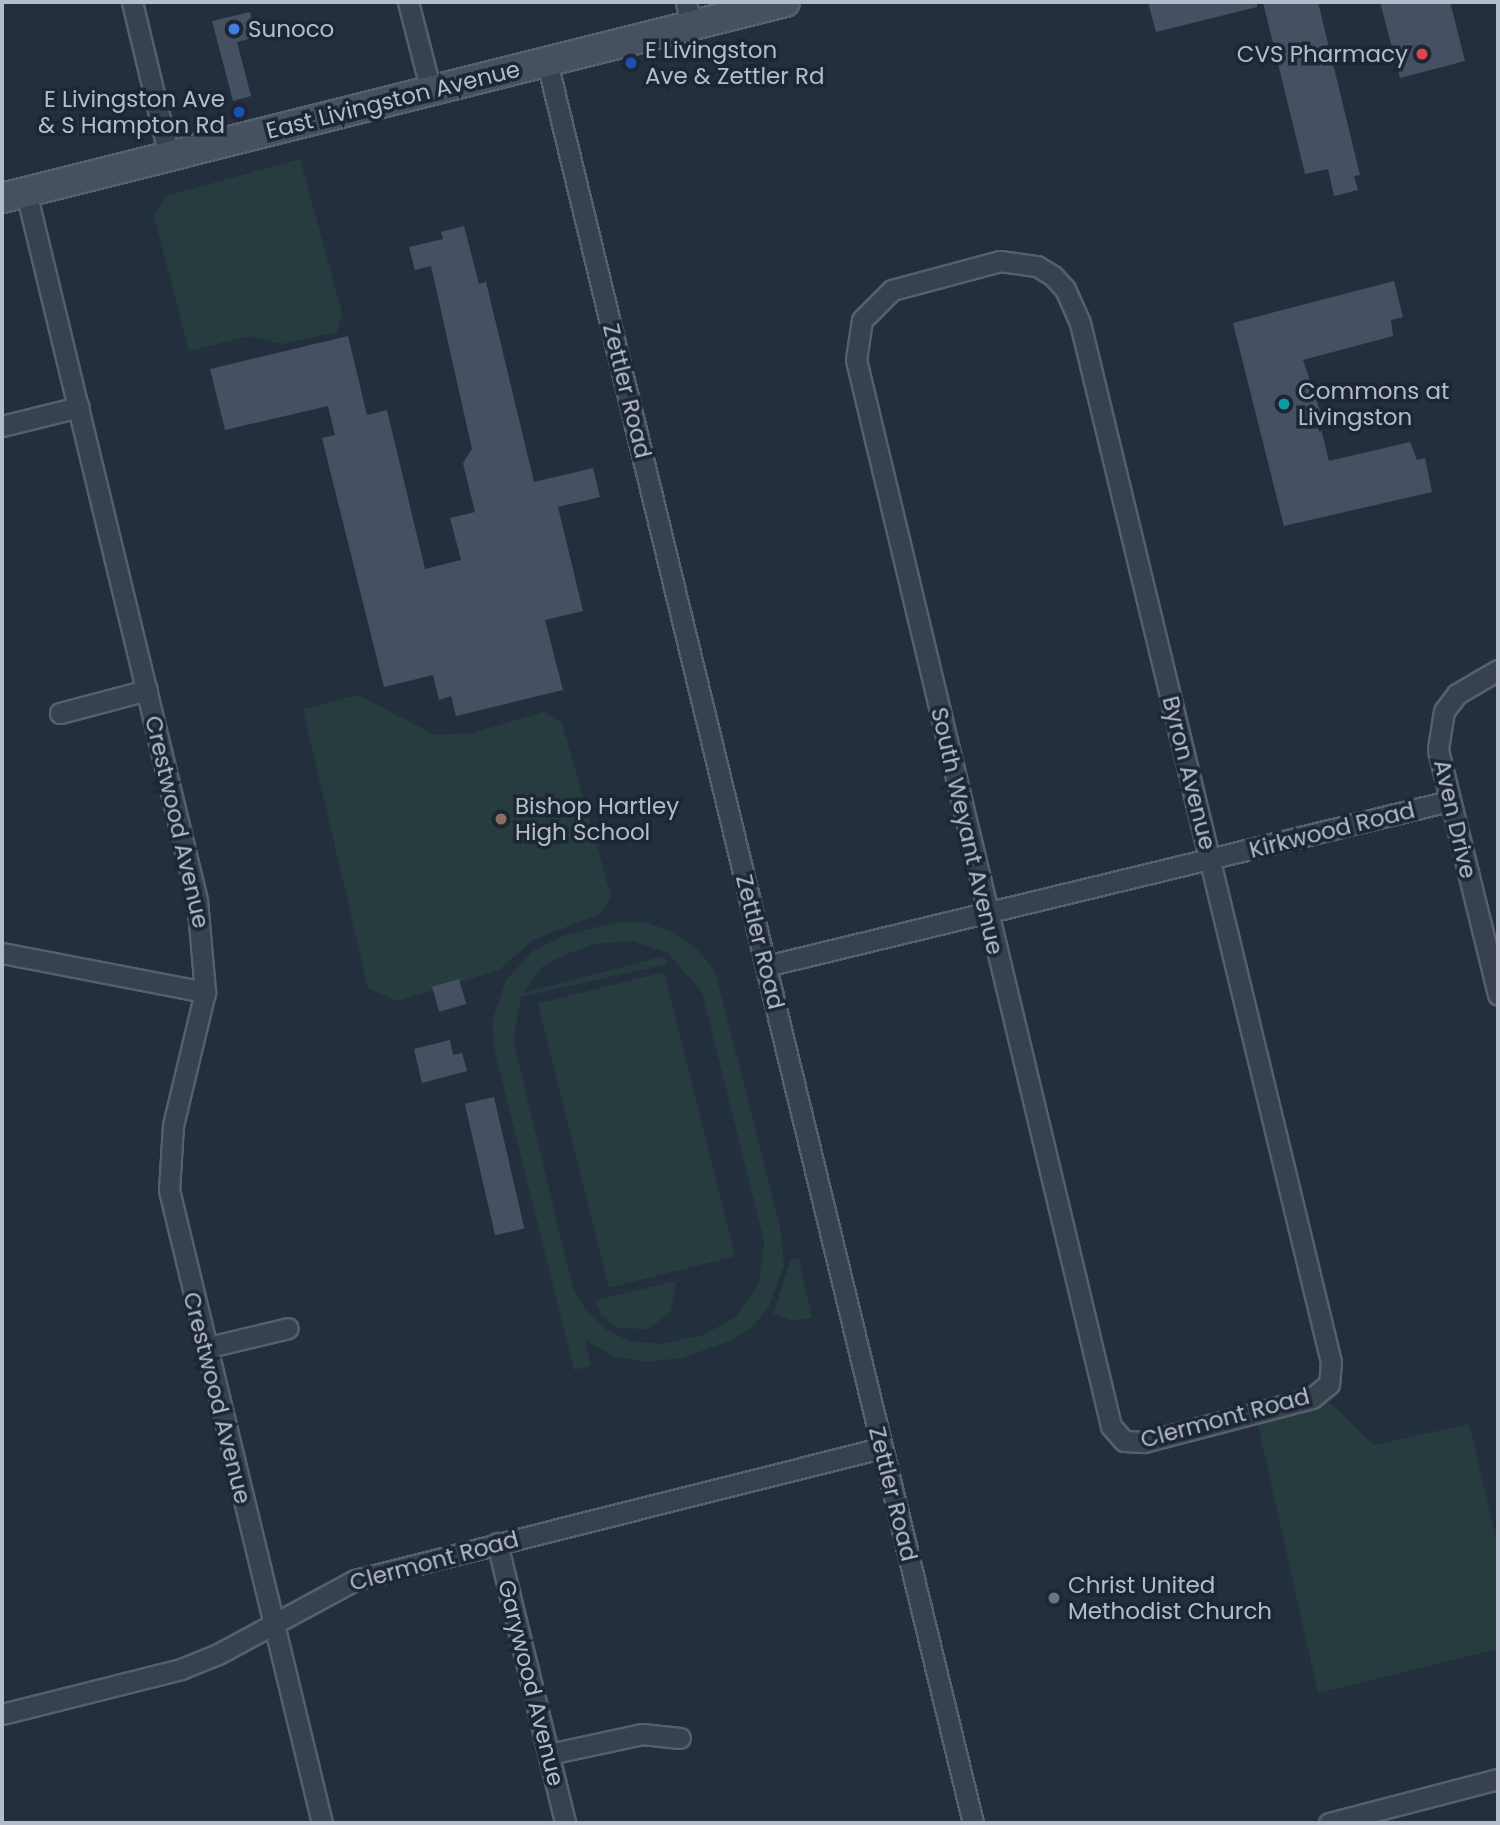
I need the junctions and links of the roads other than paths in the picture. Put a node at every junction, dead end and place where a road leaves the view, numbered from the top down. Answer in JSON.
{"nodes":[{"id":1,"x":132,"y":2,"type":"edge"},
{"id":2,"x":408,"y":2,"type":"edge"},
{"id":3,"x":785,"y":2,"type":"edge"},
{"id":4,"x":689,"y":14,"type":"edge"},
{"id":5,"x":547,"y":62,"type":"junction"},
{"id":6,"x":431,"y":91,"type":"junction"},
{"id":7,"x":169,"y":156,"type":"junction"},
{"id":8,"x":14,"y":195,"type":"edge"},
{"id":9,"x":948,"y":274,"type":"joint"},
{"id":10,"x":79,"y":407,"type":"junction"},
{"id":11,"x":2,"y":426,"type":"edge"},
{"id":12,"x":1498,"y":670,"type":"edge"},
{"id":13,"x":148,"y":690,"type":"junction"},
{"id":14,"x":60,"y":713,"type":"dead end"},
{"id":15,"x":1449,"y":801,"type":"junction"},
{"id":16,"x":1210,"y":860,"type":"junction"},
{"id":17,"x":986,"y":913,"type":"junction"},
{"id":18,"x":2,"y":953,"type":"edge"},
{"id":19,"x":766,"y":966,"type":"junction"},
{"id":20,"x":205,"y":992,"type":"junction"},
{"id":21,"x":1498,"y":995,"type":"edge"},
{"id":22,"x":288,"y":1328,"type":"dead end"},
{"id":23,"x":205,"y":1348,"type":"junction"},
{"id":24,"x":1329,"y":1384,"type":"joint"},
{"id":25,"x":1118,"y":1438,"type":"joint"},
{"id":26,"x":881,"y":1448,"type":"junction"},
{"id":27,"x":497,"y":1543,"type":"junction"},
{"id":28,"x":272,"y":1625,"type":"junction"},
{"id":29,"x":2,"y":1714,"type":"edge"},
{"id":30,"x":680,"y":1738,"type":"dead end"},
{"id":31,"x":548,"y":1754,"type":"junction"},
{"id":32,"x":1498,"y":1779,"type":"edge"},
{"id":33,"x":321,"y":1823,"type":"edge"},
{"id":34,"x":565,"y":1823,"type":"edge"},
{"id":35,"x":973,"y":1823,"type":"edge"},
{"id":36,"x":1329,"y":1823,"type":"edge"}],
"edges":[{"from":1,"to":7,"type":"street"},
{"from":2,"to":6,"type":"street"},
{"from":3,"to":4,"type":"main road","name":"East Livingston Avenue"},
{"from":4,"to":5,"type":"main road","name":"East Livingston Avenue"},
{"from":5,"to":6,"type":"main road","name":"East Livingston Avenue"},
{"from":5,"to":19,"type":"street","name":"Zettler Road"},
{"from":6,"to":7,"type":"main road","name":"East Livingston Avenue"},
{"from":7,"to":8,"type":"main road","name":"East Livingston Avenue"},
{"from":8,"to":10,"type":"street","name":"Crestwood Avenue"},
{"from":9,"to":16,"type":"street","name":"Byron Avenue"},
{"from":9,"to":17,"type":"street","name":"South Weyant Avenue"},
{"from":10,"to":11,"type":"street"},
{"from":10,"to":13,"type":"street","name":"Crestwood Avenue"},
{"from":12,"to":15,"type":"street","name":"Aven Drive"},
{"from":13,"to":14,"type":"street"},
{"from":13,"to":20,"type":"street","name":"Crestwood Avenue"},
{"from":15,"to":16,"type":"street","name":"Kirkwood Road"},
{"from":15,"to":21,"type":"street","name":"Aven Drive"},
{"from":16,"to":17,"type":"street","name":"Kirkwood Road"},
{"from":16,"to":24,"type":"street","name":"Byron Avenue"},
{"from":17,"to":19,"type":"street","name":"Kirkwood Road"},
{"from":17,"to":25,"type":"street","name":"South Weyant Avenue"},
{"from":18,"to":20,"type":"street"},
{"from":19,"to":26,"type":"street","name":"Zettler Road"},
{"from":20,"to":23,"type":"street","name":"Crestwood Avenue"},
{"from":22,"to":23,"type":"street"},
{"from":23,"to":28,"type":"street","name":"Crestwood Avenue"},
{"from":24,"to":25,"type":"street","name":"Clermont Road"},
{"from":26,"to":27,"type":"street","name":"Clermont Road"},
{"from":26,"to":35,"type":"street","name":"Zettler Road"},
{"from":27,"to":28,"type":"street","name":"Clermont Road"},
{"from":27,"to":31,"type":"street","name":"Garywood Avenue"},
{"from":28,"to":29,"type":"street","name":"Clermont Road"},
{"from":28,"to":33,"type":"street","name":"Crestwood Avenue"},
{"from":30,"to":31,"type":"street"},
{"from":31,"to":34,"type":"street","name":"Garywood Avenue"},
{"from":32,"to":36,"type":"street"}]}
